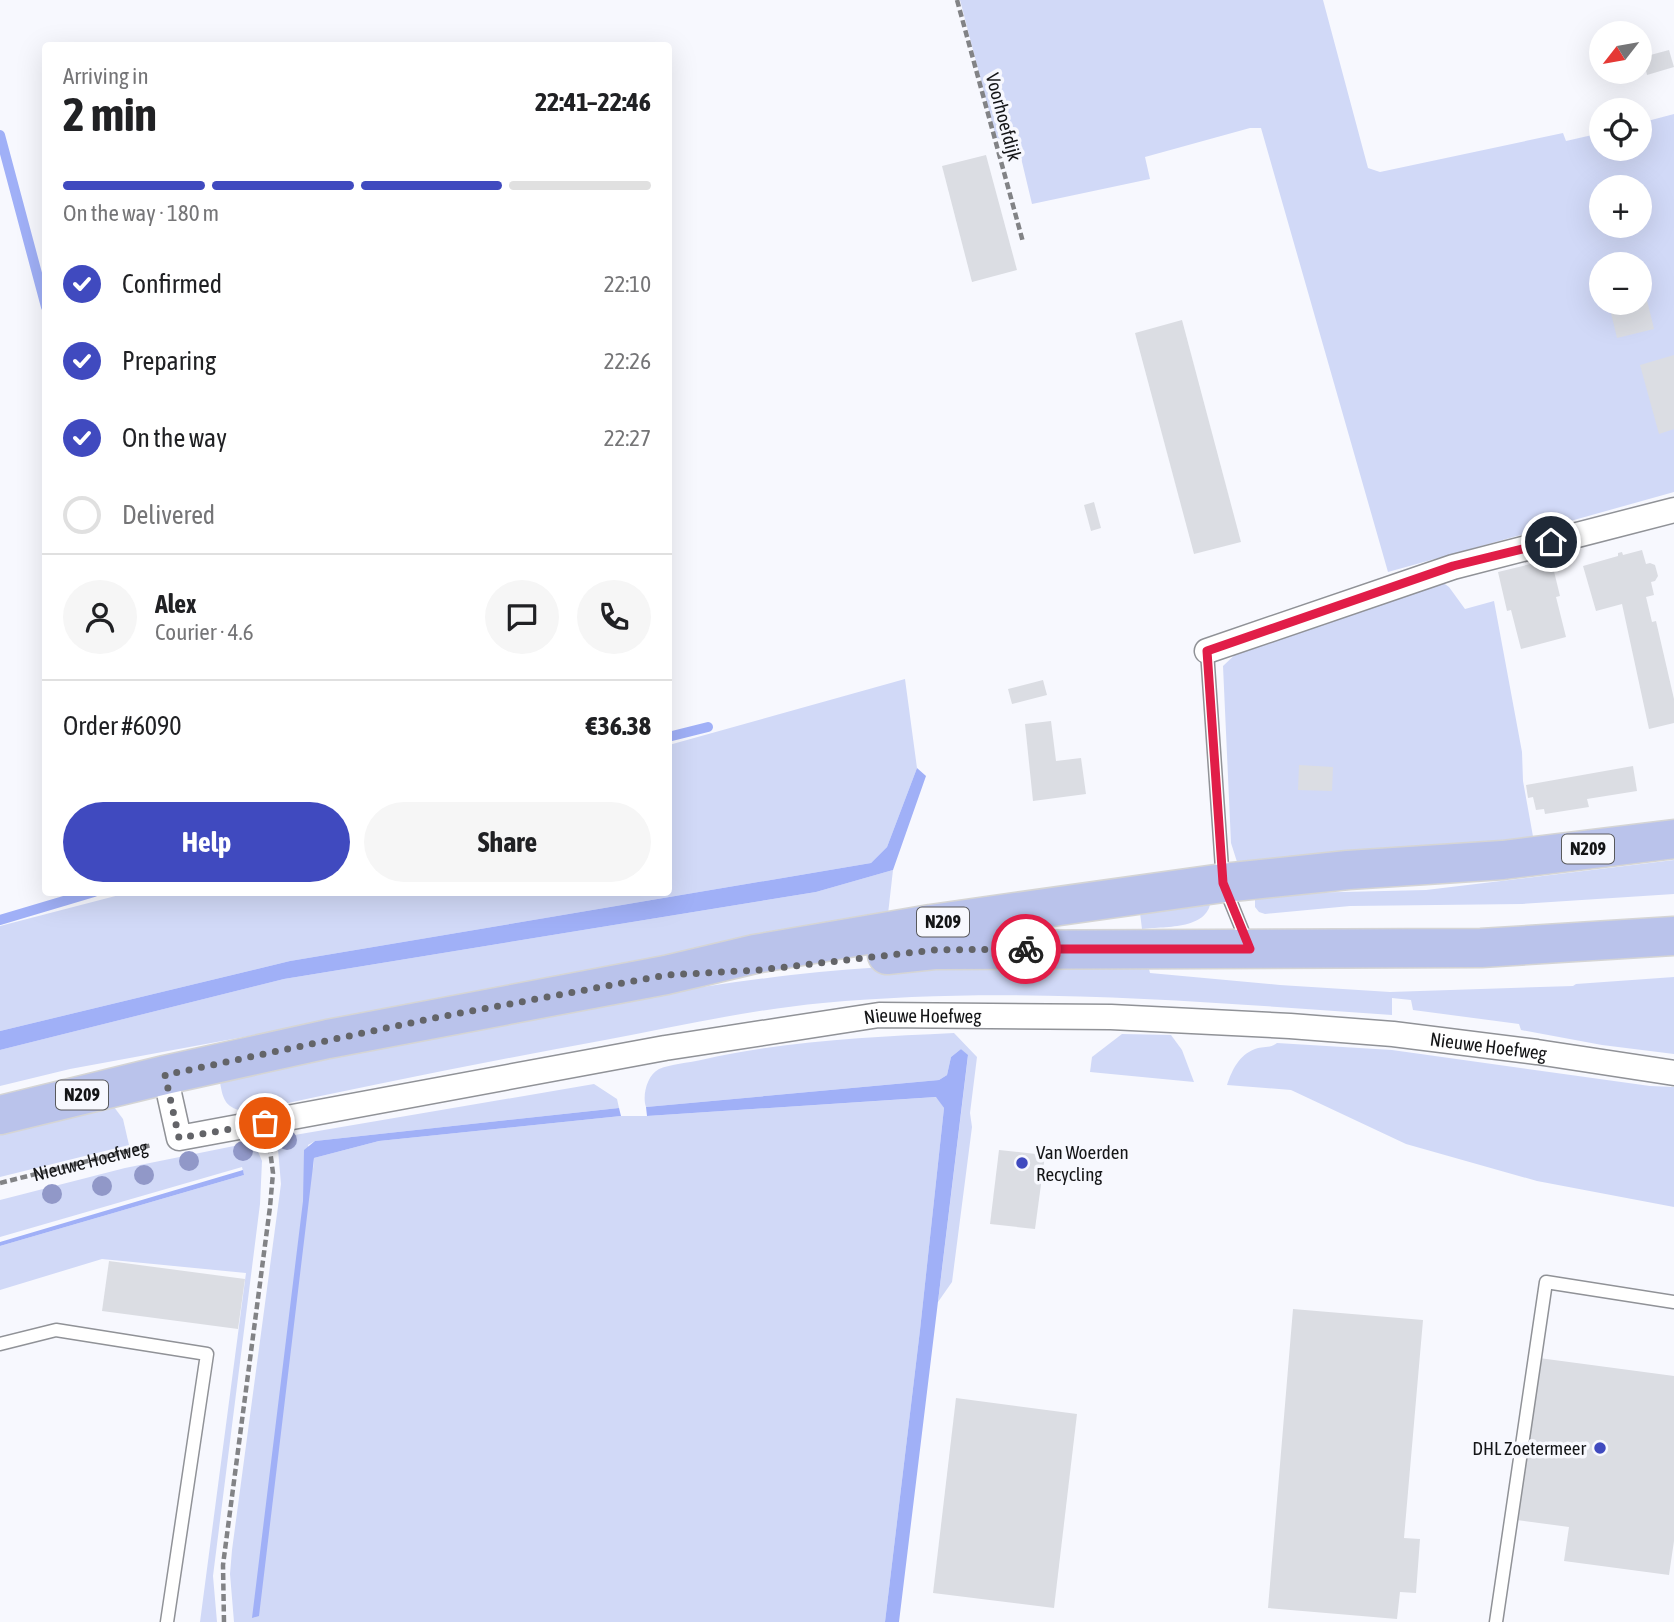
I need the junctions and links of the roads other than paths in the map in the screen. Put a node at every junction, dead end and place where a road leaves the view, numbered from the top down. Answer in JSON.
{"nodes":[{"id":1,"x":1674,"y":510,"type":"edge"},
{"id":2,"x":1207,"y":651,"type":"joint"},
{"id":3,"x":1674,"y":839,"type":"edge"},
{"id":4,"x":1223,"y":883,"type":"junction"},
{"id":5,"x":1674,"y":936,"type":"edge"},
{"id":6,"x":1250,"y":949,"type":"junction"},
{"id":7,"x":666,"y":975,"type":"junction"},
{"id":8,"x":1674,"y":1073,"type":"edge"},
{"id":9,"x":165,"y":1075,"type":"junction"},
{"id":10,"x":0,"y":1115,"type":"edge"},
{"id":11,"x":1674,"y":1301,"type":"edge"},
{"id":12,"x":0,"y":1344,"type":"edge"},
{"id":13,"x":167,"y":1622,"type":"edge"},
{"id":14,"x":1496,"y":1622,"type":"edge"}],
"edges":[{"from":1,"to":2,"type":"street"},
{"from":2,"to":4,"type":"lane"},
{"from":3,"to":4,"type":"main road","number":"N209"},
{"from":4,"to":6,"type":"lane"},
{"from":4,"to":7,"type":"main road","number":"N209"},
{"from":5,"to":6,"type":"main road","number":"N209"},
{"from":6,"to":7,"type":"main road","number":"N209"},
{"from":7,"to":9,"type":"main road","number":"N209"},
{"from":8,"to":9,"type":"street","name":"Nieuwe Hoefweg"},
{"from":9,"to":10,"type":"main road","number":"N209"},
{"from":11,"to":14,"type":"lane"},
{"from":12,"to":13,"type":"lane"}]}
